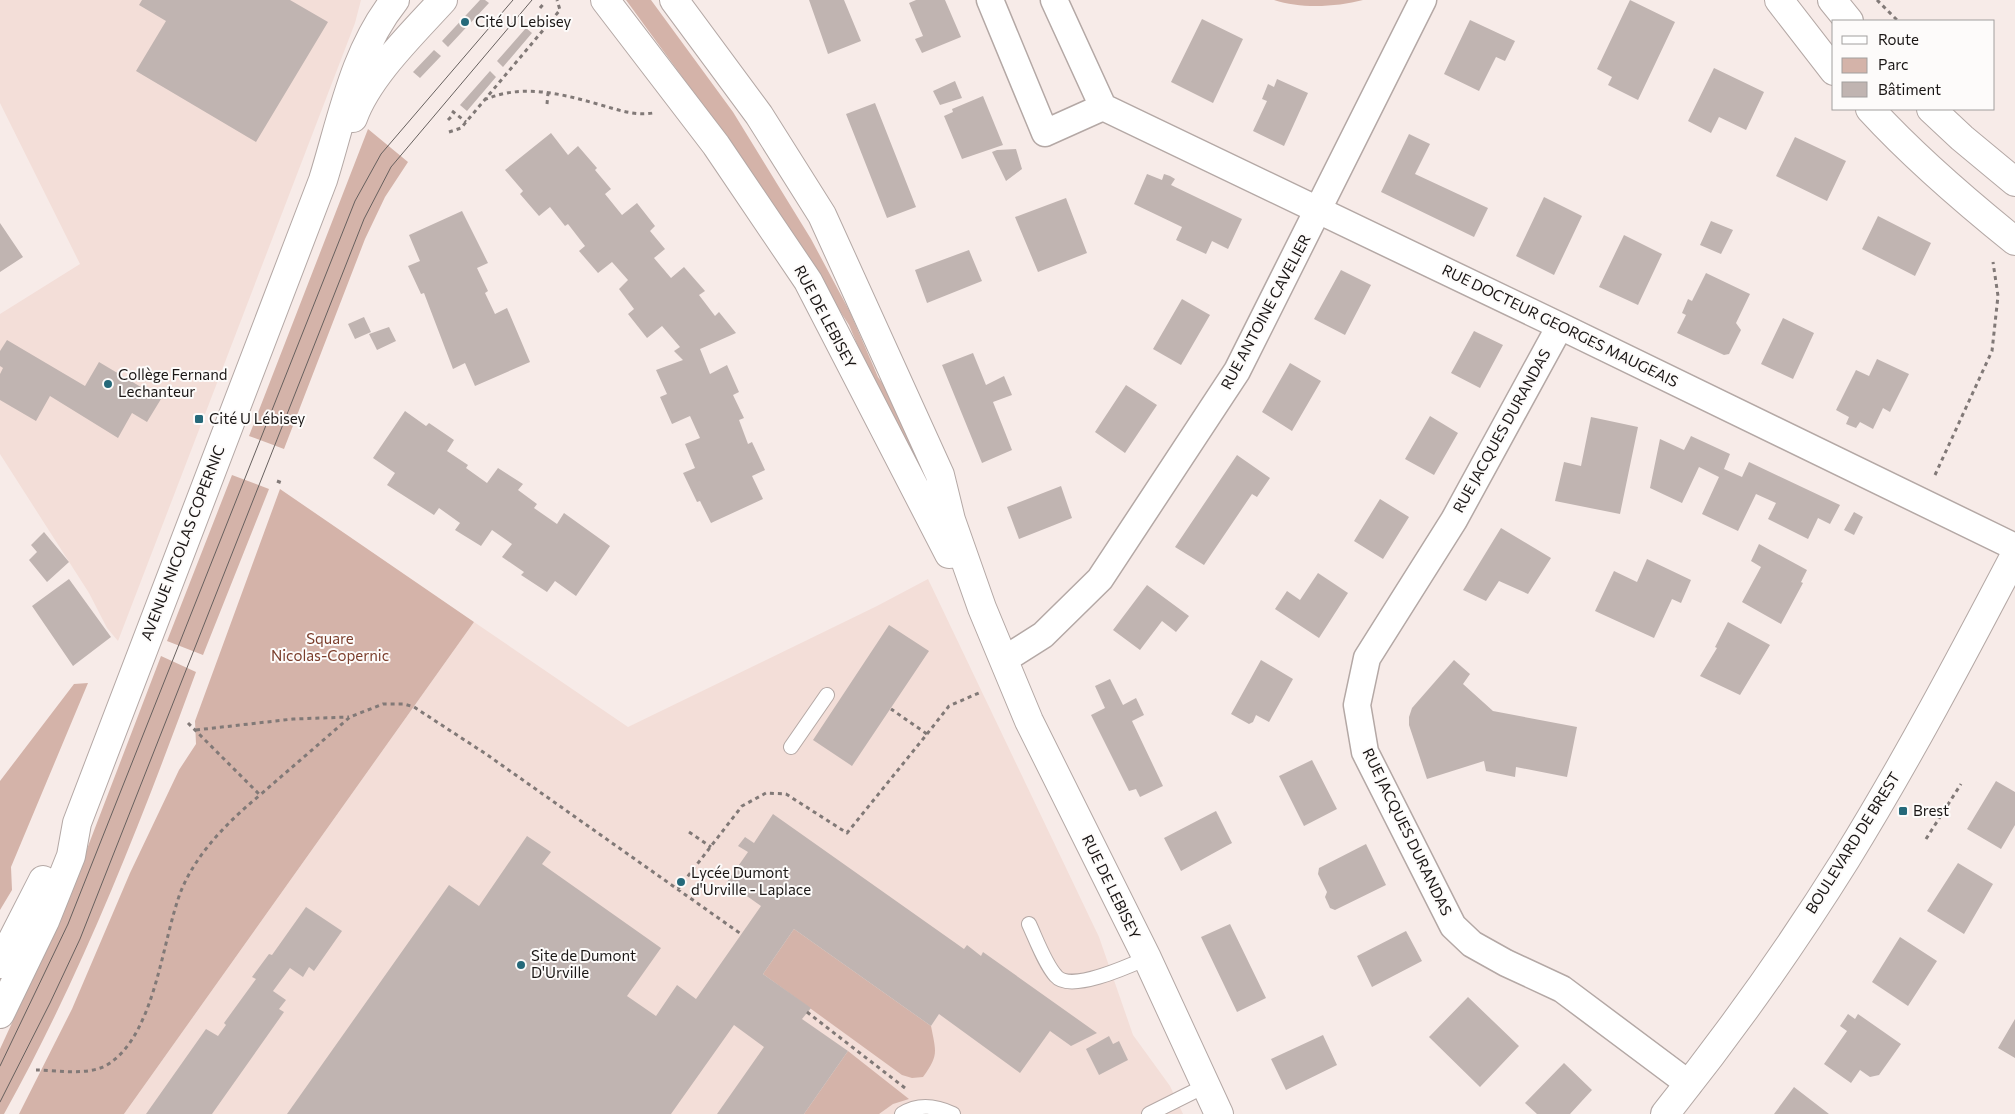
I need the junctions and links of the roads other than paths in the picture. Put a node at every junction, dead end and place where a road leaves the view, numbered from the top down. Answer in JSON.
{"nodes":[{"id":1,"x":395,"y":0,"type":"edge"},
{"id":2,"x":444,"y":0,"type":"edge"},
{"id":3,"x":605,"y":0,"type":"edge"},
{"id":4,"x":674,"y":0,"type":"edge"},
{"id":5,"x":990,"y":0,"type":"edge"},
{"id":6,"x":1054,"y":0,"type":"edge"},
{"id":7,"x":1423,"y":0,"type":"edge"},
{"id":8,"x":1779,"y":0,"type":"edge"},
{"id":9,"x":1832,"y":0,"type":"edge"},
{"id":10,"x":1849,"y":20,"type":"edge"},
{"id":11,"x":1832,"y":68,"type":"edge"},
{"id":12,"x":1103,"y":108,"type":"junction"},
{"id":13,"x":1871,"y":110,"type":"edge"},
{"id":14,"x":1932,"y":110,"type":"edge"},
{"id":15,"x":323,"y":180,"type":"junction"},
{"id":16,"x":2015,"y":182,"type":"edge"},
{"id":17,"x":1320,"y":210,"type":"junction"},
{"id":18,"x":2015,"y":241,"type":"edge"},
{"id":19,"x":1560,"y":326,"type":"junction"},
{"id":20,"x":2015,"y":547,"type":"edge"},
{"id":21,"x":2015,"y":555,"type":"edge"},
{"id":22,"x":1005,"y":659,"type":"junction"},
{"id":23,"x":827,"y":695,"type":"dead end"},
{"id":24,"x":791,"y":747,"type":"dead end"},
{"id":25,"x":76,"y":823,"type":"junction"},
{"id":26,"x":1029,"y":924,"type":"dead end"},
{"id":27,"x":1147,"y":958,"type":"junction"},
{"id":28,"x":0,"y":964,"type":"edge"},
{"id":29,"x":0,"y":1014,"type":"edge"},
{"id":30,"x":1689,"y":1084,"type":"junction"},
{"id":31,"x":1205,"y":1086,"type":"junction"},
{"id":32,"x":902,"y":1114,"type":"edge"},
{"id":33,"x":953,"y":1114,"type":"edge"},
{"id":34,"x":1149,"y":1114,"type":"edge"},
{"id":35,"x":1219,"y":1114,"type":"edge"},
{"id":36,"x":1665,"y":1114,"type":"edge"}],
"edges":[{"from":1,"to":15,"type":"street","name":"AVENUE NICOLAS COPERNIC"},
{"from":2,"to":15,"type":"street","name":"AVENUE NICOLAS COPERNIC"},
{"from":3,"to":22,"type":"street","name":"RUE DE LEBISEY"},
{"from":4,"to":22,"type":"street","name":"RUE DE LEBISEY"},
{"from":5,"to":12,"type":"street"},
{"from":6,"to":12,"type":"street"},
{"from":7,"to":17,"type":"street","name":"RUE ANTOINE CAVELIER"},
{"from":8,"to":11,"type":"street"},
{"from":9,"to":10,"type":"street"},
{"from":12,"to":17,"type":"street","name":"RUE DOCTEUR GEORGES MAUGEAIS"},
{"from":13,"to":18,"type":"street"},
{"from":14,"to":16,"type":"street"},
{"from":15,"to":25,"type":"street","name":"AVENUE NICOLAS COPERNIC"},
{"from":17,"to":19,"type":"street","name":"RUE DOCTEUR GEORGES MAUGEAIS"},
{"from":17,"to":22,"type":"street","name":"RUE ANTOINE CAVELIER"},
{"from":19,"to":20,"type":"street","name":"RUE DOCTEUR GEORGES MAUGEAIS"},
{"from":19,"to":30,"type":"street","name":"RUE JACQUES DURANDAS"},
{"from":21,"to":30,"type":"street","name":"BOULEVARD DE BREST"},
{"from":22,"to":27,"type":"street","name":"RUE DE LEBISEY"},
{"from":23,"to":24,"type":"lane"},
{"from":25,"to":28,"type":"street","name":"AVENUE NICOLAS COPERNIC"},
{"from":25,"to":29,"type":"street","name":"AVENUE NICOLAS COPERNIC"},
{"from":26,"to":27,"type":"lane"},
{"from":27,"to":31,"type":"street","name":"RUE DE LEBISEY"},
{"from":30,"to":36,"type":"street","name":"BOULEVARD DE BREST"},
{"from":31,"to":34,"type":"lane"},
{"from":31,"to":35,"type":"street","name":"RUE DE LEBISEY"},
{"from":32,"to":33,"type":"lane"}]}
